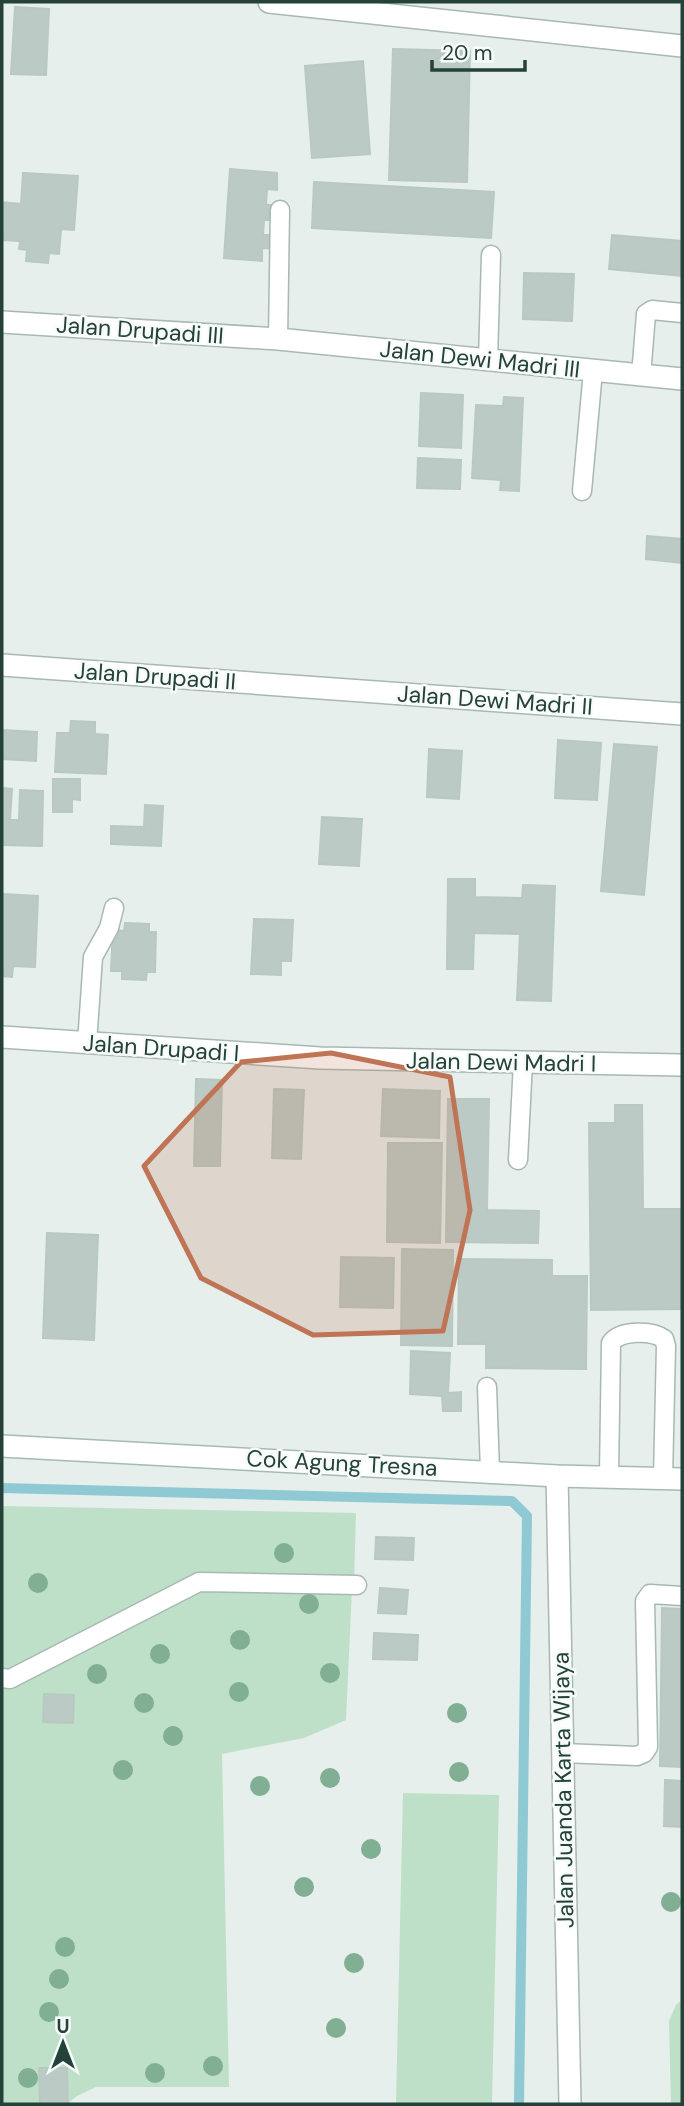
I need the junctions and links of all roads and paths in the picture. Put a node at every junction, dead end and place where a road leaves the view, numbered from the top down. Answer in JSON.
{"nodes":[{"id":1,"x":278,"y":3,"type":"edge"},
{"id":2,"x":682,"y":46,"type":"edge"},
{"id":3,"x":280,"y":210,"type":"dead end"},
{"id":4,"x":491,"y":255,"type":"dead end"},
{"id":5,"x":682,"y":313,"type":"edge"},
{"id":6,"x":2,"y":322,"type":"edge"},
{"id":7,"x":278,"y":339,"type":"junction"},
{"id":8,"x":488,"y":360,"type":"junction"},
{"id":9,"x":593,"y":370,"type":"junction"},
{"id":10,"x":641,"y":376,"type":"junction"},
{"id":11,"x":682,"y":380,"type":"edge"},
{"id":12,"x":582,"y":491,"type":"dead end"},
{"id":13,"x":2,"y":665,"type":"edge"},
{"id":14,"x":308,"y":687,"type":"joint"},
{"id":15,"x":682,"y":714,"type":"edge"},
{"id":16,"x":114,"y":908,"type":"dead end"},
{"id":17,"x":2,"y":1037,"type":"edge"},
{"id":18,"x":88,"y":1043,"type":"junction"},
{"id":19,"x":320,"y":1058,"type":"joint"},
{"id":20,"x":523,"y":1062,"type":"junction"},
{"id":21,"x":682,"y":1065,"type":"edge"},
{"id":22,"x":518,"y":1160,"type":"dead end"},
{"id":23,"x":486,"y":1387,"type":"dead end"},
{"id":24,"x":2,"y":1446,"type":"edge"},
{"id":25,"x":490,"y":1471,"type":"junction"},
{"id":26,"x":557,"y":1476,"type":"junction"},
{"id":27,"x":609,"y":1476,"type":"junction"},
{"id":28,"x":673,"y":1478,"type":"edge"},
{"id":29,"x":357,"y":1585,"type":"dead end"},
{"id":30,"x":682,"y":1595,"type":"edge"},
{"id":31,"x":2,"y":1678,"type":"edge"},
{"id":32,"x":562,"y":1753,"type":"junction"},
{"id":33,"x":570,"y":2104,"type":"edge"}],
"edges":[{"from":1,"to":2,"type":"street"},
{"from":3,"to":7,"type":"lane"},
{"from":4,"to":8,"type":"lane"},
{"from":5,"to":10,"type":"lane"},
{"from":6,"to":7,"type":"street","name":"Jalan Drupadi III"},
{"from":7,"to":8,"type":"street","name":"Jalan Dewi Madri III"},
{"from":8,"to":9,"type":"street","name":"Jalan Dewi Madri III"},
{"from":9,"to":10,"type":"street","name":"Jalan Dewi Madri III"},
{"from":9,"to":12,"type":"lane"},
{"from":10,"to":11,"type":"street","name":"Jalan Dewi Madri III"},
{"from":13,"to":14,"type":"street","name":"Jalan Drupadi II"},
{"from":14,"to":15,"type":"street","name":"Jalan Dewi Madri II"},
{"from":16,"to":18,"type":"lane"},
{"from":17,"to":18,"type":"street","name":"Jalan Drupadi I"},
{"from":18,"to":19,"type":"street","name":"Jalan Drupadi I"},
{"from":19,"to":20,"type":"street","name":"Jalan Dewi Madri I"},
{"from":20,"to":21,"type":"street","name":"Jalan Dewi Madri I"},
{"from":20,"to":22,"type":"lane"},
{"from":23,"to":25,"type":"lane"},
{"from":24,"to":25,"type":"street","name":"Cok Agung Tresna"},
{"from":25,"to":26,"type":"street","name":"Cok Agung Tresna"},
{"from":26,"to":27,"type":"street","name":"Cok Agung Tresna"},
{"from":26,"to":32,"type":"street","name":"Jalan Juanda Karta Wijaya"},
{"from":27,"to":28,"type":"street","name":"Cok Agung Tresna"},
{"from":27,"to":28,"type":"lane"},
{"from":29,"to":31,"type":"lane"},
{"from":30,"to":32,"type":"lane"},
{"from":32,"to":33,"type":"street","name":"Jalan Juanda Karta Wijaya"}]}
